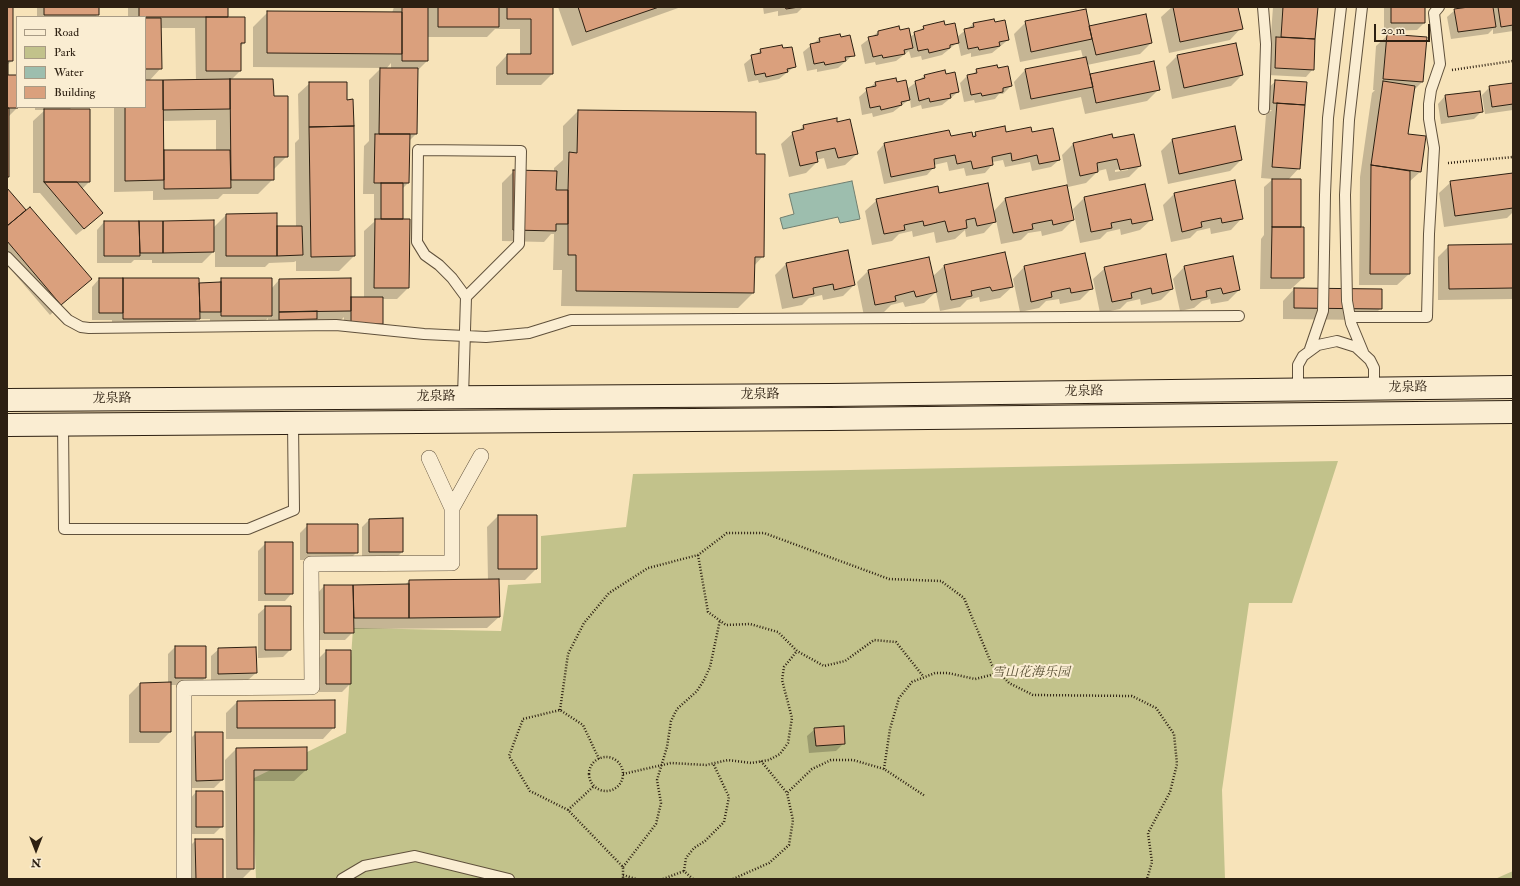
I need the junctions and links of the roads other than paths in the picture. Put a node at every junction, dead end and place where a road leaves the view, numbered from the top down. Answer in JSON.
{"nodes":[{"id":1,"x":1263,"y":7,"type":"edge"},
{"id":2,"x":1341,"y":7,"type":"edge"},
{"id":3,"x":1362,"y":7,"type":"edge"},
{"id":4,"x":1439,"y":7,"type":"edge"},
{"id":5,"x":1264,"y":109,"type":"dead end"},
{"id":6,"x":7,"y":257,"type":"edge"},
{"id":7,"x":466,"y":297,"type":"junction"},
{"id":8,"x":1240,"y":316,"type":"dead end"},
{"id":9,"x":1350,"y":317,"type":"junction"},
{"id":10,"x":465,"y":336,"type":"junction"},
{"id":11,"x":1310,"y":350,"type":"junction"},
{"id":12,"x":1363,"y":352,"type":"junction"},
{"id":13,"x":1513,"y":387,"type":"edge"},
{"id":14,"x":1374,"y":388,"type":"junction"},
{"id":15,"x":1298,"y":389,"type":"junction"},
{"id":16,"x":463,"y":397,"type":"junction"},
{"id":17,"x":7,"y":400,"type":"edge"},
{"id":18,"x":1513,"y":412,"type":"edge"},
{"id":19,"x":293,"y":423,"type":"junction"},
{"id":20,"x":63,"y":424,"type":"junction"},
{"id":21,"x":7,"y":425,"type":"edge"},
{"id":22,"x":481,"y":456,"type":"dead end"},
{"id":23,"x":429,"y":458,"type":"dead end"},
{"id":24,"x":452,"y":508,"type":"junction"},
{"id":25,"x":184,"y":879,"type":"edge"},
{"id":26,"x":342,"y":879,"type":"edge"},
{"id":27,"x":509,"y":879,"type":"edge"}],
"edges":[{"from":1,"to":5,"type":"lane"},
{"from":2,"to":11,"type":"lane"},
{"from":3,"to":9,"type":"lane"},
{"from":4,"to":9,"type":"lane"},
{"from":6,"to":10,"type":"lane"},
{"from":7,"to":7,"type":"lane"},
{"from":7,"to":10,"type":"lane"},
{"from":8,"to":10,"type":"lane"},
{"from":9,"to":12,"type":"lane"},
{"from":10,"to":16,"type":"lane"},
{"from":11,"to":12,"type":"lane"},
{"from":11,"to":15,"type":"lane"},
{"from":12,"to":14,"type":"lane"},
{"from":13,"to":14,"type":"main road","name":"龙泉路"},
{"from":14,"to":15,"type":"main road","name":"龙泉路"},
{"from":15,"to":16,"type":"main road","name":"龙泉路"},
{"from":16,"to":17,"type":"main road","name":"龙泉路"},
{"from":18,"to":19,"type":"main road","name":"龙泉路"},
{"from":19,"to":20,"type":"main road","name":"龙泉路"},
{"from":19,"to":20,"type":"lane"},
{"from":20,"to":21,"type":"main road","name":"龙泉路"},
{"from":22,"to":24,"type":"street"},
{"from":23,"to":24,"type":"street"},
{"from":24,"to":25,"type":"street"},
{"from":26,"to":27,"type":"lane"}]}
